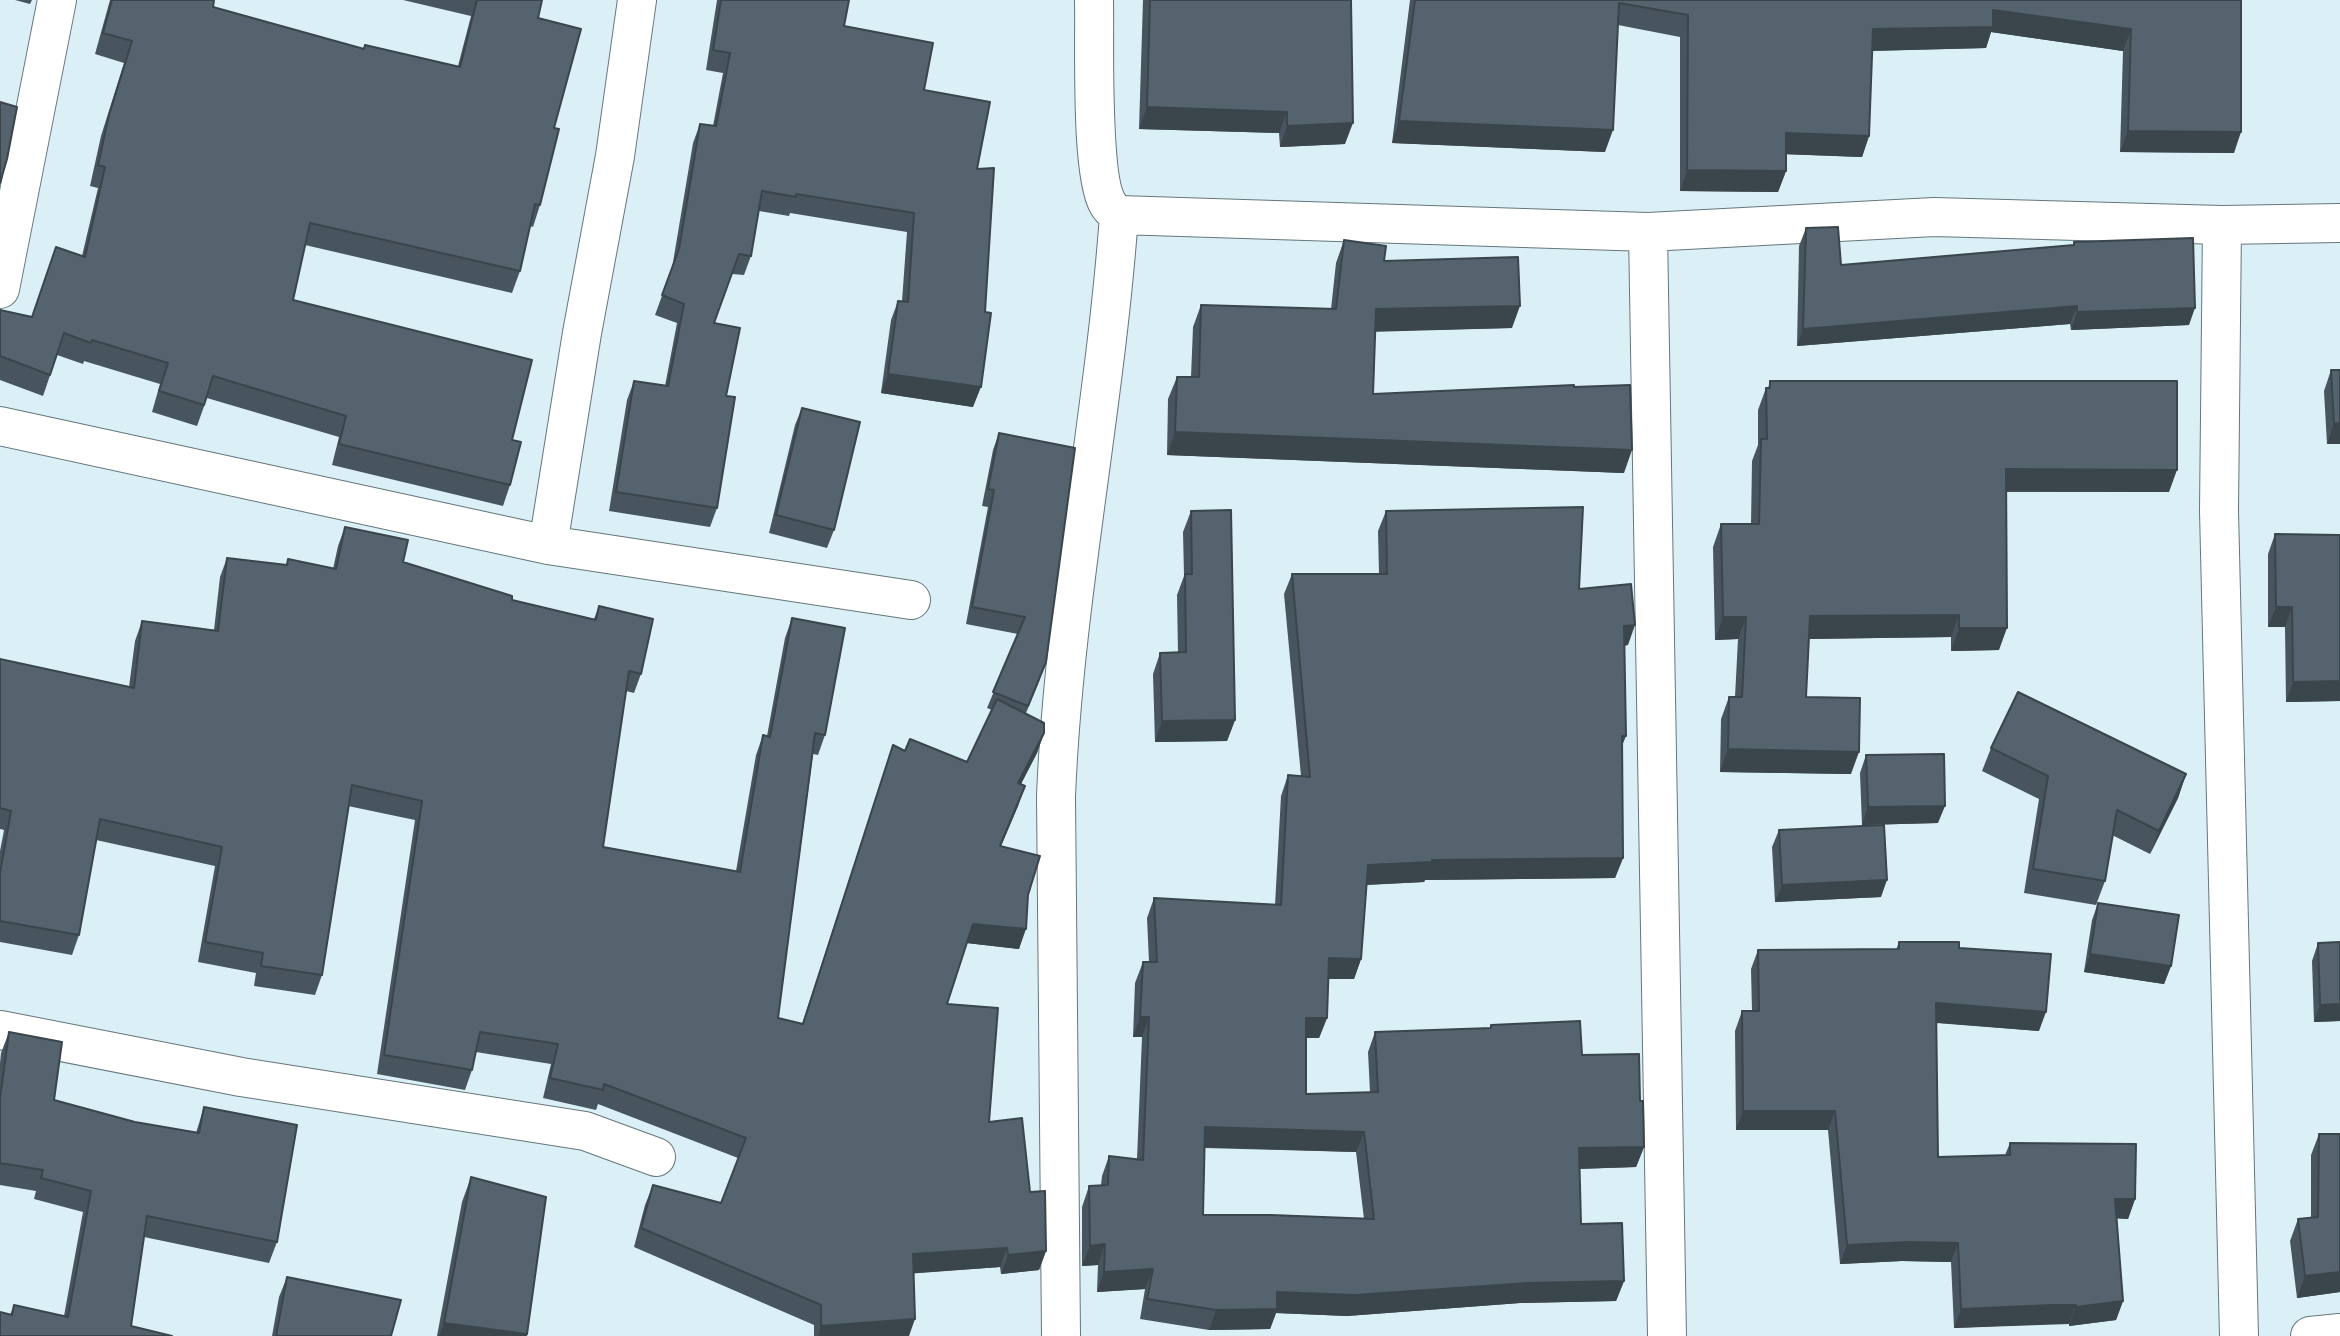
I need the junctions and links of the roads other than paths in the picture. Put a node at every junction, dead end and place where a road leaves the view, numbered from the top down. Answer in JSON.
{"nodes":[{"id":1,"x":57,"y":0,"type":"edge"},
{"id":2,"x":637,"y":0,"type":"edge"},
{"id":3,"x":1094,"y":0,"type":"edge"},
{"id":4,"x":1119,"y":215,"type":"junction"},
{"id":5,"x":2340,"y":223,"type":"edge"},
{"id":6,"x":2222,"y":225,"type":"junction"},
{"id":7,"x":1648,"y":232,"type":"junction"},
{"id":8,"x":0,"y":289,"type":"edge"},
{"id":9,"x":0,"y":426,"type":"edge"},
{"id":10,"x":548,"y":545,"type":"junction"},
{"id":11,"x":911,"y":600,"type":"dead end"},
{"id":12,"x":0,"y":1030,"type":"edge"},
{"id":13,"x":656,"y":1157,"type":"dead end"},
{"id":14,"x":2340,"y":1333,"type":"edge"},
{"id":15,"x":1061,"y":1336,"type":"edge"},
{"id":16,"x":1667,"y":1336,"type":"edge"},
{"id":17,"x":2239,"y":1336,"type":"edge"},
{"id":18,"x":2310,"y":1336,"type":"edge"}],
"edges":[{"from":1,"to":8,"type":"street"},
{"from":2,"to":10,"type":"street"},
{"from":3,"to":4,"type":"street"},
{"from":4,"to":7,"type":"street"},
{"from":4,"to":15,"type":"street"},
{"from":5,"to":6,"type":"street"},
{"from":6,"to":7,"type":"street"},
{"from":6,"to":17,"type":"street"},
{"from":7,"to":16,"type":"street"},
{"from":9,"to":10,"type":"street"},
{"from":10,"to":11,"type":"street"},
{"from":12,"to":13,"type":"street"},
{"from":14,"to":18,"type":"street"}]}
